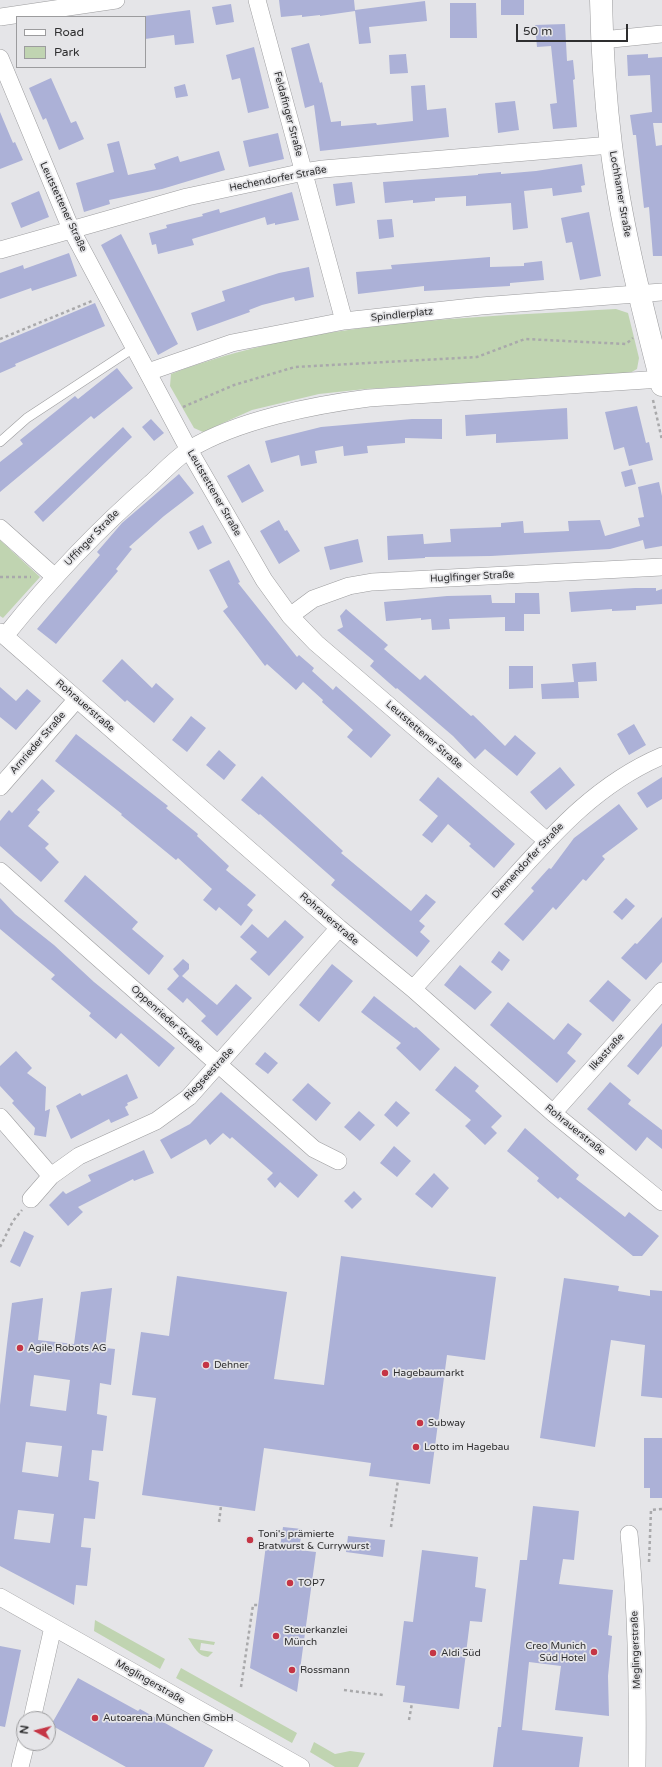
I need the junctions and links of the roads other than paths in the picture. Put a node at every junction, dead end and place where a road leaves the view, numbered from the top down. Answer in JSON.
{"nodes":[{"id":1,"x":116,"y":0,"type":"edge"},
{"id":2,"x":257,"y":0,"type":"edge"},
{"id":3,"x":601,"y":0,"type":"edge"},
{"id":4,"x":0,"y":17,"type":"edge"},
{"id":5,"x":662,"y":34,"type":"edge"},
{"id":6,"x":602,"y":40,"type":"junction"},
{"id":7,"x":0,"y":58,"type":"edge"},
{"id":8,"x":611,"y":145,"type":"junction"},
{"id":9,"x":304,"y":172,"type":"junction"},
{"id":10,"x":71,"y":229,"type":"junction"},
{"id":11,"x":0,"y":250,"type":"edge"},
{"id":12,"x":662,"y":292,"type":"edge"},
{"id":13,"x":639,"y":294,"type":"junction"},
{"id":14,"x":344,"y":320,"type":"junction"},
{"id":15,"x":135,"y":347,"type":"junction"},
{"id":16,"x":148,"y":372,"type":"junction"},
{"id":17,"x":661,"y":381,"type":"edge"},
{"id":18,"x":0,"y":442,"type":"edge"},
{"id":19,"x":189,"y":450,"type":"junction"},
{"id":20,"x":0,"y":528,"type":"edge"},
{"id":21,"x":662,"y":567,"type":"edge"},
{"id":22,"x":55,"y":577,"type":"junction"},
{"id":23,"x":290,"y":616,"type":"junction"},
{"id":24,"x":2,"y":634,"type":"edge"},
{"id":25,"x":77,"y":699,"type":"junction"},
{"id":26,"x":662,"y":756,"type":"edge"},
{"id":27,"x":0,"y":787,"type":"edge"},
{"id":28,"x":546,"y":840,"type":"junction"},
{"id":29,"x":0,"y":871,"type":"edge"},
{"id":30,"x":339,"y":928,"type":"junction"},
{"id":31,"x":413,"y":989,"type":"junction"},
{"id":32,"x":662,"y":991,"type":"edge"},
{"id":33,"x":219,"y":1065,"type":"junction"},
{"id":34,"x":553,"y":1113,"type":"junction"},
{"id":35,"x":0,"y":1117,"type":"edge"},
{"id":36,"x":338,"y":1161,"type":"dead end"},
{"id":37,"x":51,"y":1176,"type":"junction"},
{"id":38,"x":31,"y":1199,"type":"road end"},
{"id":39,"x":662,"y":1202,"type":"edge"},
{"id":40,"x":629,"y":1534,"type":"dead end"},
{"id":41,"x":0,"y":1597,"type":"edge"},
{"id":42,"x":53,"y":1627,"type":"junction"},
{"id":43,"x":34,"y":1711,"type":"edge"},
{"id":44,"x":24,"y":1751,"type":"edge"},
{"id":45,"x":20,"y":1767,"type":"edge"},
{"id":46,"x":301,"y":1767,"type":"edge"},
{"id":47,"x":638,"y":1767,"type":"edge"}],
"edges":[{"from":1,"to":4,"type":"street"},
{"from":2,"to":9,"type":"street","name":"Feldafinger Straße"},
{"from":3,"to":6,"type":"main road","name":"Lochhamer Straße"},
{"from":5,"to":6,"type":"street"},
{"from":6,"to":8,"type":"main road","name":"Lochhamer Straße"},
{"from":7,"to":10,"type":"street","name":"Leutstettener Straße"},
{"from":8,"to":9,"type":"street","name":"Hechendorfer Straße"},
{"from":8,"to":13,"type":"main road","name":"Lochhamer Straße"},
{"from":9,"to":10,"type":"street","name":"Hechendorfer Straße"},
{"from":9,"to":14,"type":"street","name":"Feldafinger Straße"},
{"from":10,"to":11,"type":"street","name":"Hechendorfer Straße"},
{"from":10,"to":15,"type":"street","name":"Leutstettener Straße"},
{"from":12,"to":13,"type":"street","name":"Spindlerplatz"},
{"from":13,"to":14,"type":"street","name":"Spindlerplatz"},
{"from":13,"to":17,"type":"main road","name":"Lochhamer Straße"},
{"from":14,"to":16,"type":"street","name":"Spindlerplatz"},
{"from":15,"to":16,"type":"street","name":"Leutstettener Straße"},
{"from":15,"to":18,"type":"lane"},
{"from":16,"to":19,"type":"street","name":"Leutstettener Straße"},
{"from":17,"to":19,"type":"street"},
{"from":19,"to":22,"type":"street","name":"Uffinger Straße"},
{"from":19,"to":23,"type":"street","name":"Leutstettener Straße"},
{"from":20,"to":22,"type":"street"},
{"from":21,"to":23,"type":"street","name":"Huglfinger Straße"},
{"from":22,"to":24,"type":"street","name":"Uffinger Straße"},
{"from":23,"to":28,"type":"street","name":"Leutstettener Straße"},
{"from":24,"to":25,"type":"street","name":"Rohrauerstraße"},
{"from":25,"to":27,"type":"street","name":"Arnrieder Straße"},
{"from":25,"to":30,"type":"street","name":"Rohrauerstraße"},
{"from":26,"to":28,"type":"street","name":"Diemendorfer Straße"},
{"from":28,"to":31,"type":"street","name":"Diemendorfer Straße"},
{"from":29,"to":33,"type":"street","name":"Oppenrieder Straße"},
{"from":30,"to":31,"type":"street","name":"Rohrauerstraße"},
{"from":30,"to":33,"type":"street","name":"Riegseestraße"},
{"from":31,"to":34,"type":"street","name":"Rohrauerstraße"},
{"from":32,"to":34,"type":"street","name":"Ilkastraße"},
{"from":33,"to":36,"type":"street","name":"Oppenrieder Straße"},
{"from":33,"to":37,"type":"street","name":"Riegseestraße"},
{"from":34,"to":39,"type":"street","name":"Rohrauerstraße"},
{"from":35,"to":37,"type":"street"},
{"from":37,"to":38,"type":"street","name":"Riegseestraße"},
{"from":40,"to":47,"type":"street","name":"Meglingerstraße"},
{"from":41,"to":42,"type":"street","name":"Meglingerstraße"},
{"from":42,"to":43,"type":"street"},
{"from":42,"to":46,"type":"street","name":"Meglingerstraße"},
{"from":44,"to":45,"type":"street"}]}
